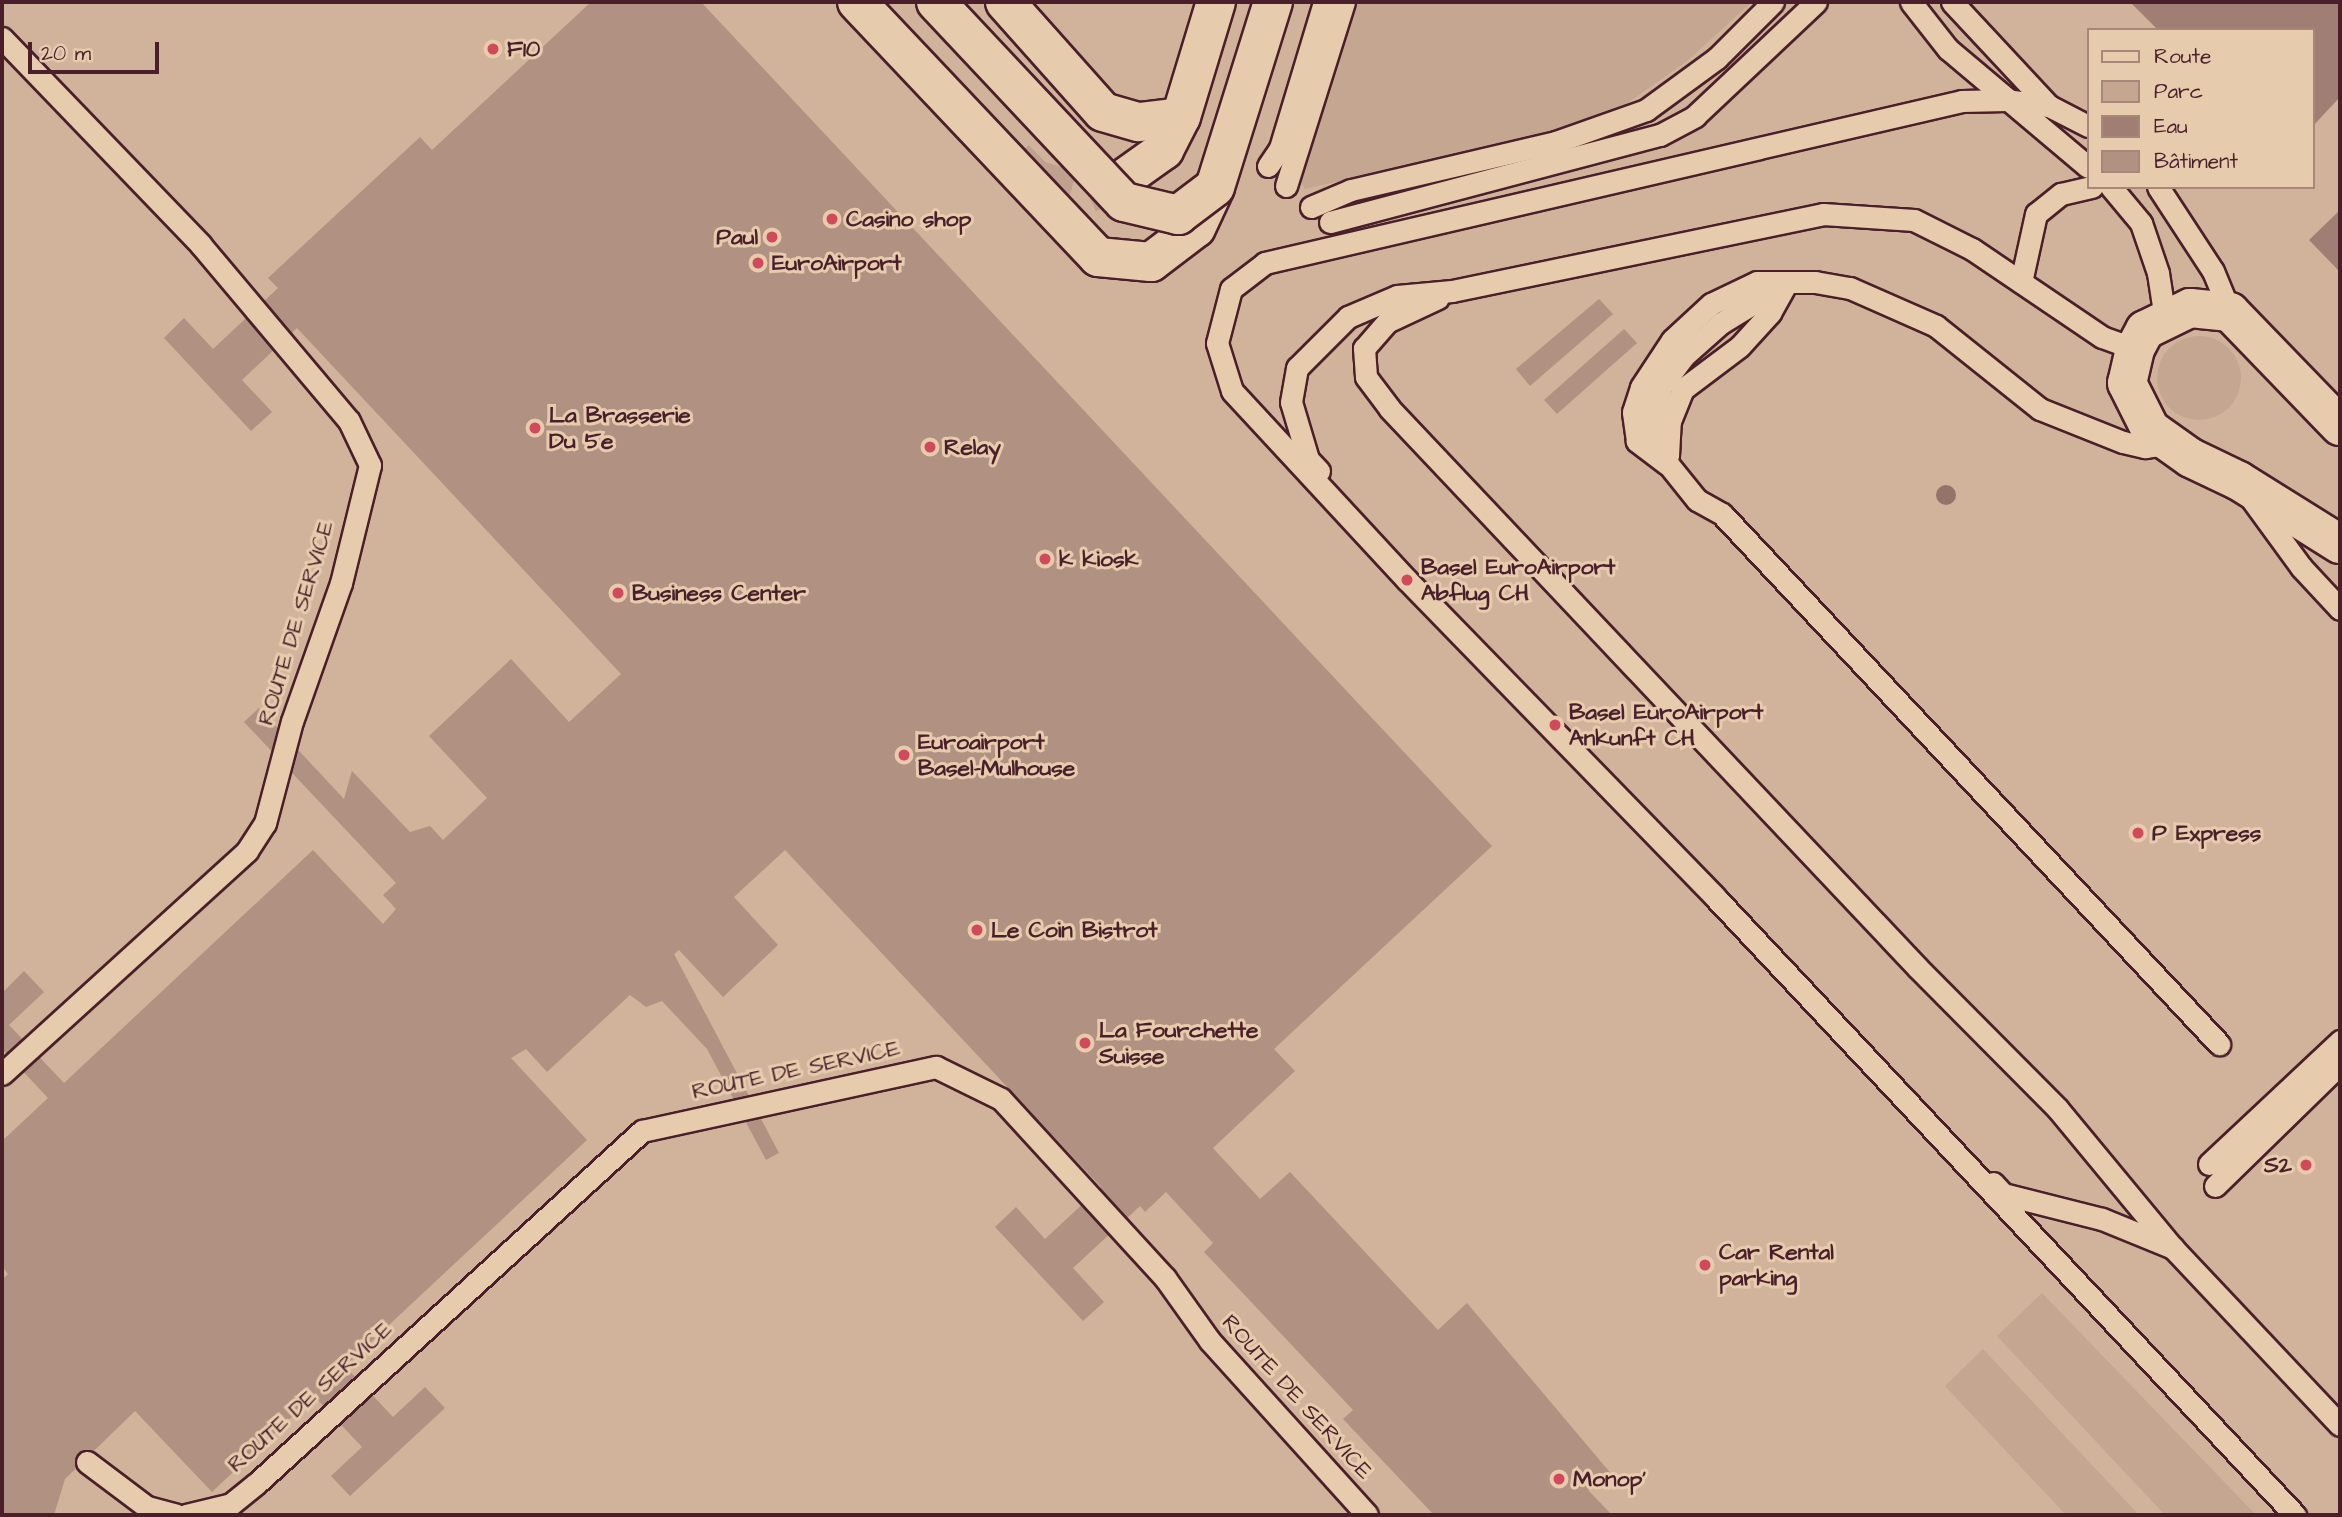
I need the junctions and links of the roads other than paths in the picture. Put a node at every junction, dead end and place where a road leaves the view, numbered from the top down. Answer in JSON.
{"nodes":[{"id":1,"x":857,"y":2,"type":"edge"},
{"id":2,"x":936,"y":2,"type":"edge"},
{"id":3,"x":1005,"y":2,"type":"edge"},
{"id":4,"x":1216,"y":2,"type":"edge"},
{"id":5,"x":1273,"y":2,"type":"edge"},
{"id":6,"x":1324,"y":2,"type":"edge"},
{"id":7,"x":1344,"y":2,"type":"edge"},
{"id":8,"x":1773,"y":2,"type":"edge"},
{"id":9,"x":1816,"y":2,"type":"edge"},
{"id":10,"x":1911,"y":2,"type":"edge"},
{"id":11,"x":1952,"y":2,"type":"edge"},
{"id":12,"x":2,"y":38,"type":"edge"},
{"id":13,"x":2007,"y":100,"type":"junction"},
{"id":14,"x":2049,"y":106,"type":"junction"},
{"id":15,"x":1181,"y":117,"type":"junction"},
{"id":16,"x":2086,"y":125,"type":"edge"},
{"id":17,"x":2086,"y":165,"type":"edge"},
{"id":18,"x":1268,"y":166,"type":"dead end"},
{"id":19,"x":1126,"y":177,"type":"tunnel mouth"},
{"id":20,"x":1286,"y":186,"type":"dead end"},
{"id":21,"x":1215,"y":187,"type":"junction"},
{"id":22,"x":2086,"y":188,"type":"edge"},
{"id":23,"x":2113,"y":189,"type":"edge"},
{"id":24,"x":2159,"y":189,"type":"edge"},
{"id":25,"x":1311,"y":207,"type":"dead end"},
{"id":26,"x":1330,"y":222,"type":"dead end"},
{"id":27,"x":1787,"y":282,"type":"junction"},
{"id":28,"x":2021,"y":282,"type":"junction"},
{"id":29,"x":1452,"y":292,"type":"junction"},
{"id":30,"x":2230,"y":312,"type":"junction"},
{"id":31,"x":2165,"y":319,"type":"junction"},
{"id":32,"x":2135,"y":349,"type":"junction"},
{"id":33,"x":2340,"y":426,"type":"edge"},
{"id":34,"x":2169,"y":444,"type":"junction"},
{"id":35,"x":1668,"y":464,"type":"junction"},
{"id":36,"x":2239,"y":481,"type":"junction"},
{"id":37,"x":2340,"y":544,"type":"edge"},
{"id":38,"x":2331,"y":595,"type":"edge"},
{"id":39,"x":2340,"y":609,"type":"edge"},
{"id":40,"x":2340,"y":1041,"type":"edge"},
{"id":41,"x":2219,"y":1044,"type":"dead end"},
{"id":42,"x":2340,"y":1064,"type":"edge"},
{"id":43,"x":2,"y":1074,"type":"edge"},
{"id":44,"x":2209,"y":1164,"type":"dead end"},
{"id":45,"x":2215,"y":1186,"type":"dead end"},
{"id":46,"x":2173,"y":1248,"type":"junction"},
{"id":47,"x":2340,"y":1425,"type":"edge"},
{"id":48,"x":87,"y":1462,"type":"dead end"},
{"id":49,"x":176,"y":1515,"type":"edge"},
{"id":50,"x":186,"y":1515,"type":"edge"},
{"id":51,"x":1367,"y":1515,"type":"edge"},
{"id":52,"x":2295,"y":1515,"type":"edge"}],
"edges":[{"from":1,"to":21,"type":"street"},
{"from":2,"to":21,"type":"street","bridge":true},
{"from":3,"to":15,"type":"street"},
{"from":4,"to":15,"type":"street"},
{"from":5,"to":21,"type":"street","bridge":true},
{"from":6,"to":18,"type":"lane"},
{"from":7,"to":20,"type":"lane"},
{"from":8,"to":25,"type":"lane"},
{"from":9,"to":26,"type":"lane"},
{"from":10,"to":13,"type":"lane"},
{"from":11,"to":14,"type":"lane"},
{"from":12,"to":43,"type":"lane","name":"ROUTE DE SERVICE"},
{"from":13,"to":14,"type":"lane"},
{"from":13,"to":17,"type":"lane"},
{"from":13,"to":52,"type":"lane"},
{"from":14,"to":16,"type":"lane"},
{"from":15,"to":19,"type":"street"},
{"from":22,"to":28,"type":"lane"},
{"from":23,"to":31,"type":"lane"},
{"from":24,"to":30,"type":"lane"},
{"from":27,"to":34,"type":"lane"},
{"from":27,"to":35,"type":"lane"},
{"from":27,"to":35,"type":"lane"},
{"from":28,"to":29,"type":"lane"},
{"from":28,"to":32,"type":"lane"},
{"from":29,"to":46,"type":"lane"},
{"from":29,"to":46,"type":"lane"},
{"from":30,"to":31,"type":"street"},
{"from":30,"to":33,"type":"street"},
{"from":31,"to":32,"type":"street"},
{"from":32,"to":34,"type":"street"},
{"from":34,"to":36,"type":"street"},
{"from":35,"to":41,"type":"lane"},
{"from":36,"to":37,"type":"street"},
{"from":36,"to":38,"type":"lane"},
{"from":38,"to":39,"type":"lane"},
{"from":40,"to":44,"type":"lane"},
{"from":42,"to":45,"type":"lane"},
{"from":46,"to":47,"type":"lane"},
{"from":48,"to":49,"type":"lane"},
{"from":50,"to":51,"type":"lane","name":"ROUTE DE SERVICE"}]}
